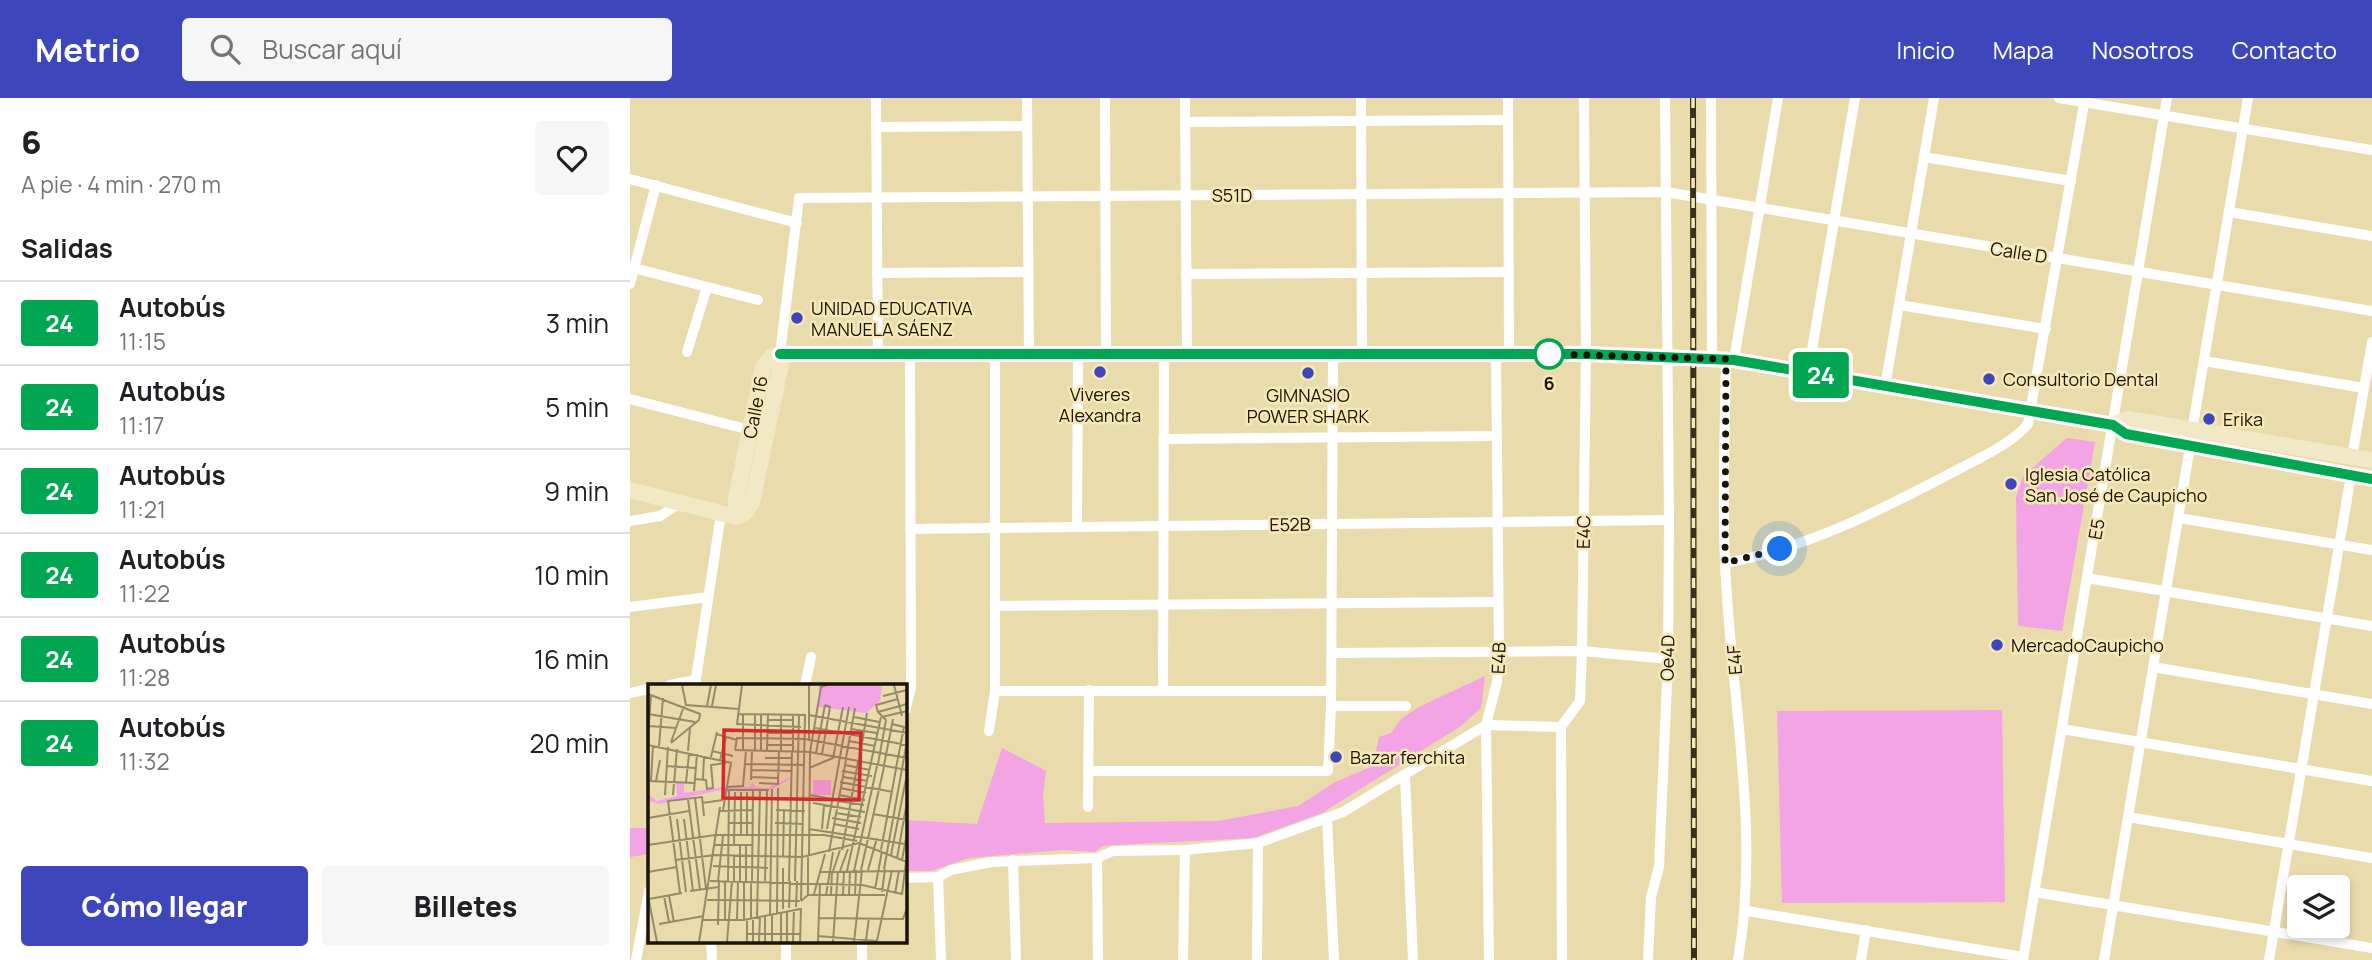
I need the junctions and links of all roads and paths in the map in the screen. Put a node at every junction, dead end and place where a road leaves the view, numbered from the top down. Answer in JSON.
{"nodes":[{"id":1,"x":876,"y":98,"type":"edge"},
{"id":2,"x":1027,"y":98,"type":"edge"},
{"id":3,"x":1105,"y":98,"type":"edge"},
{"id":4,"x":1185,"y":98,"type":"edge"},
{"id":5,"x":1361,"y":98,"type":"edge"},
{"id":6,"x":1508,"y":98,"type":"edge"},
{"id":7,"x":1584,"y":98,"type":"edge"},
{"id":8,"x":1665,"y":98,"type":"edge"},
{"id":9,"x":1711,"y":98,"type":"edge"},
{"id":10,"x":1778,"y":98,"type":"edge"},
{"id":11,"x":1855,"y":98,"type":"edge"},
{"id":12,"x":1934,"y":98,"type":"edge"},
{"id":13,"x":2059,"y":98,"type":"edge"},
{"id":14,"x":2166,"y":98,"type":"edge"},
{"id":15,"x":2248,"y":98,"type":"edge"},
{"id":16,"x":2085,"y":100,"type":"edge"},
{"id":17,"x":2164,"y":115,"type":"junction"},
{"id":18,"x":1508,"y":120,"type":"junction"},
{"id":19,"x":1361,"y":121,"type":"junction"},
{"id":20,"x":1185,"y":122,"type":"junction"},
{"id":21,"x":1027,"y":126,"type":"junction"},
{"id":22,"x":876,"y":127,"type":"junction"},
{"id":23,"x":2243,"y":129,"type":"junction"},
{"id":24,"x":2372,"y":150,"type":"edge"},
{"id":25,"x":1924,"y":157,"type":"junction"},
{"id":26,"x":630,"y":179,"type":"edge"},
{"id":27,"x":2071,"y":181,"type":"junction"},
{"id":28,"x":656,"y":185,"type":"junction"},
{"id":29,"x":1585,"y":192,"type":"junction"},
{"id":30,"x":1666,"y":192,"type":"junction"},
{"id":31,"x":1508,"y":193,"type":"junction"},
{"id":32,"x":1361,"y":194,"type":"junction"},
{"id":33,"x":1105,"y":195,"type":"junction"},
{"id":34,"x":1186,"y":195,"type":"junction"},
{"id":35,"x":1028,"y":196,"type":"junction"},
{"id":36,"x":876,"y":197,"type":"junction"},
{"id":37,"x":1712,"y":198,"type":"junction"},
{"id":38,"x":1759,"y":209,"type":"junction"},
{"id":39,"x":2229,"y":212,"type":"junction"},
{"id":40,"x":1834,"y":221,"type":"junction"},
{"id":41,"x":797,"y":223,"type":"junction"},
{"id":42,"x":1911,"y":234,"type":"junction"},
{"id":43,"x":2372,"y":236,"type":"edge"},
{"id":44,"x":2058,"y":258,"type":"junction"},
{"id":45,"x":632,"y":267,"type":"edge"},
{"id":46,"x":1028,"y":272,"type":"junction"},
{"id":47,"x":1509,"y":272,"type":"junction"},
{"id":48,"x":2137,"y":272,"type":"junction"},
{"id":49,"x":1362,"y":273,"type":"junction"},
{"id":50,"x":877,"y":274,"type":"junction"},
{"id":51,"x":1186,"y":275,"type":"junction"},
{"id":52,"x":630,"y":284,"type":"edge"},
{"id":53,"x":2217,"y":285,"type":"junction"},
{"id":54,"x":707,"y":287,"type":"junction"},
{"id":55,"x":758,"y":300,"type":"dead end"},
{"id":56,"x":1899,"y":305,"type":"junction"},
{"id":57,"x":2372,"y":311,"type":"edge"},
{"id":58,"x":2046,"y":329,"type":"junction"},
{"id":59,"x":2372,"y":342,"type":"edge"},
{"id":60,"x":687,"y":352,"type":"dead end"},
{"id":61,"x":780,"y":354,"type":"junction"},
{"id":62,"x":1502,"y":354,"type":"junction"},
{"id":63,"x":1586,"y":354,"type":"junction"},
{"id":64,"x":878,"y":355,"type":"junction"},
{"id":65,"x":910,"y":355,"type":"junction"},
{"id":66,"x":995,"y":355,"type":"junction"},
{"id":67,"x":1029,"y":355,"type":"junction"},
{"id":68,"x":1078,"y":355,"type":"junction"},
{"id":69,"x":1106,"y":355,"type":"junction"},
{"id":70,"x":1333,"y":355,"type":"junction"},
{"id":71,"x":1362,"y":355,"type":"junction"},
{"id":72,"x":1667,"y":355,"type":"junction"},
{"id":73,"x":1164,"y":356,"type":"junction"},
{"id":74,"x":1186,"y":356,"type":"junction"},
{"id":75,"x":1724,"y":359,"type":"junction"},
{"id":76,"x":2204,"y":361,"type":"junction"},
{"id":77,"x":1808,"y":373,"type":"junction"},
{"id":78,"x":1885,"y":387,"type":"junction"},
{"id":79,"x":2364,"y":388,"type":"junction"},
{"id":80,"x":630,"y":399,"type":"edge"},
{"id":81,"x":2032,"y":411,"type":"junction"},
{"id":82,"x":2113,"y":425,"type":"junction"},
{"id":83,"x":750,"y":430,"type":"junction"},
{"id":84,"x":1496,"y":436,"type":"junction"},
{"id":85,"x":1333,"y":438,"type":"junction"},
{"id":86,"x":1164,"y":439,"type":"junction"},
{"id":87,"x":2191,"y":439,"type":"junction"},
{"id":88,"x":2353,"y":457,"type":"junction"},
{"id":89,"x":2372,"y":460,"type":"edge"},
{"id":90,"x":2351,"y":475,"type":"junction"},
{"id":91,"x":2372,"y":479,"type":"edge"},
{"id":92,"x":630,"y":490,"type":"edge"},
{"id":93,"x":680,"y":503,"type":"junction"},
{"id":94,"x":729,"y":515,"type":"junction"},
{"id":95,"x":2179,"y":518,"type":"junction"},
{"id":96,"x":1669,"y":520,"type":"junction"},
{"id":97,"x":630,"y":521,"type":"edge"},
{"id":98,"x":1583,"y":521,"type":"junction"},
{"id":99,"x":1497,"y":522,"type":"junction"},
{"id":100,"x":1332,"y":524,"type":"junction"},
{"id":101,"x":1163,"y":526,"type":"junction"},
{"id":102,"x":1077,"y":527,"type":"junction"},
{"id":103,"x":995,"y":528,"type":"junction"},
{"id":104,"x":910,"y":529,"type":"junction"},
{"id":105,"x":2339,"y":545,"type":"junction"},
{"id":106,"x":2372,"y":550,"type":"edge"},
{"id":107,"x":1725,"y":563,"type":"junction"},
{"id":108,"x":2087,"y":578,"type":"junction"},
{"id":109,"x":2166,"y":592,"type":"junction"},
{"id":110,"x":708,"y":597,"type":"junction"},
{"id":111,"x":1498,"y":602,"type":"junction"},
{"id":112,"x":1163,"y":603,"type":"junction"},
{"id":113,"x":1332,"y":603,"type":"junction"},
{"id":114,"x":995,"y":606,"type":"junction"},
{"id":115,"x":630,"y":607,"type":"edge"},
{"id":116,"x":2326,"y":618,"type":"junction"},
{"id":117,"x":2372,"y":626,"type":"edge"},
{"id":118,"x":1499,"y":650,"type":"junction"},
{"id":119,"x":1582,"y":651,"type":"junction"},
{"id":120,"x":1332,"y":653,"type":"junction"},
{"id":121,"x":811,"y":657,"type":"dead end"},
{"id":122,"x":1668,"y":659,"type":"junction"},
{"id":123,"x":2153,"y":667,"type":"junction"},
{"id":124,"x":695,"y":683,"type":"edge"},
{"id":125,"x":805,"y":684,"type":"edge"},
{"id":126,"x":648,"y":689,"type":"edge"},
{"id":127,"x":1089,"y":690,"type":"junction"},
{"id":128,"x":1163,"y":690,"type":"junction"},
{"id":129,"x":995,"y":691,"type":"junction"},
{"id":130,"x":1331,"y":691,"type":"junction"},
{"id":131,"x":630,"y":693,"type":"edge"},
{"id":132,"x":2314,"y":694,"type":"junction"},
{"id":133,"x":2372,"y":704,"type":"edge"},
{"id":134,"x":1331,"y":706,"type":"junction"},
{"id":135,"x":1406,"y":706,"type":"dead end"},
{"id":136,"x":906,"y":707,"type":"edge"},
{"id":137,"x":1486,"y":725,"type":"junction"},
{"id":138,"x":1561,"y":727,"type":"junction"},
{"id":139,"x":2062,"y":729,"type":"junction"},
{"id":140,"x":989,"y":731,"type":"dead end"},
{"id":141,"x":2141,"y":742,"type":"junction"},
{"id":142,"x":2301,"y":769,"type":"junction"},
{"id":143,"x":1088,"y":771,"type":"junction"},
{"id":144,"x":1405,"y":777,"type":"junction"},
{"id":145,"x":2372,"y":781,"type":"edge"},
{"id":146,"x":1088,"y":807,"type":"dead end"},
{"id":147,"x":2128,"y":817,"type":"junction"},
{"id":148,"x":1327,"y":818,"type":"junction"},
{"id":149,"x":1258,"y":844,"type":"junction"},
{"id":150,"x":2288,"y":844,"type":"junction"},
{"id":151,"x":1185,"y":850,"type":"junction"},
{"id":152,"x":1097,"y":858,"type":"junction"},
{"id":153,"x":2372,"y":858,"type":"edge"},
{"id":154,"x":1013,"y":860,"type":"junction"},
{"id":155,"x":938,"y":877,"type":"junction"},
{"id":156,"x":906,"y":878,"type":"edge"},
{"id":157,"x":2034,"y":892,"type":"junction"},
{"id":158,"x":648,"y":896,"type":"edge"},
{"id":159,"x":2113,"y":905,"type":"junction"},
{"id":160,"x":1747,"y":911,"type":"junction"},
{"id":161,"x":1866,"y":930,"type":"junction"},
{"id":162,"x":2273,"y":932,"type":"junction"},
{"id":163,"x":711,"y":942,"type":"edge"},
{"id":164,"x":786,"y":942,"type":"edge"},
{"id":165,"x":862,"y":942,"type":"edge"},
{"id":166,"x":2372,"y":948,"type":"edge"},
{"id":167,"x":2023,"y":958,"type":"edge"},
{"id":168,"x":636,"y":960,"type":"edge"},
{"id":169,"x":712,"y":960,"type":"edge"},
{"id":170,"x":786,"y":960,"type":"edge"},
{"id":171,"x":862,"y":960,"type":"edge"},
{"id":172,"x":942,"y":960,"type":"edge"},
{"id":173,"x":1016,"y":960,"type":"edge"},
{"id":174,"x":1098,"y":960,"type":"edge"},
{"id":175,"x":1183,"y":960,"type":"edge"},
{"id":176,"x":1257,"y":960,"type":"edge"},
{"id":177,"x":1334,"y":960,"type":"edge"},
{"id":178,"x":1413,"y":960,"type":"edge"},
{"id":179,"x":1489,"y":960,"type":"edge"},
{"id":180,"x":1562,"y":960,"type":"edge"},
{"id":181,"x":1648,"y":960,"type":"edge"},
{"id":182,"x":1738,"y":960,"type":"edge"},
{"id":183,"x":1861,"y":960,"type":"edge"},
{"id":184,"x":2104,"y":960,"type":"edge"},
{"id":185,"x":2269,"y":960,"type":"edge"}],
"edges":[{"from":1,"to":22,"type":"street"},
{"from":2,"to":21,"type":"street"},
{"from":3,"to":33,"type":"street"},
{"from":4,"to":20,"type":"street"},
{"from":5,"to":19,"type":"street"},
{"from":6,"to":18,"type":"street","name":"E4B"},
{"from":7,"to":29,"type":"street","name":"E4C"},
{"from":8,"to":30,"type":"street","name":"Oe4D"},
{"from":9,"to":37,"type":"street"},
{"from":10,"to":38,"type":"street","name":"E4F"},
{"from":11,"to":40,"type":"street"},
{"from":12,"to":25,"type":"street"},
{"from":13,"to":16,"type":"street"},
{"from":14,"to":17,"type":"street","name":"E5"},
{"from":15,"to":23,"type":"street"},
{"from":16,"to":17,"type":"street"},
{"from":16,"to":27,"type":"street"},
{"from":17,"to":23,"type":"street"},
{"from":17,"to":48,"type":"street","name":"E5"},
{"from":18,"to":19,"type":"street"},
{"from":18,"to":31,"type":"street","name":"E4B"},
{"from":19,"to":20,"type":"street"},
{"from":19,"to":32,"type":"street"},
{"from":20,"to":34,"type":"street"},
{"from":21,"to":22,"type":"street"},
{"from":21,"to":35,"type":"street"},
{"from":22,"to":36,"type":"street"},
{"from":23,"to":24,"type":"street"},
{"from":23,"to":39,"type":"street"},
{"from":25,"to":27,"type":"street"},
{"from":25,"to":42,"type":"street"},
{"from":26,"to":28,"type":"street"},
{"from":27,"to":44,"type":"street"},
{"from":28,"to":41,"type":"street"},
{"from":28,"to":45,"type":"street"},
{"from":29,"to":30,"type":"street","name":"S51D"},
{"from":29,"to":31,"type":"street","name":"S51D"},
{"from":29,"to":63,"type":"street","name":"E4C"},
{"from":30,"to":37,"type":"street","name":"Calle D"},
{"from":30,"to":72,"type":"street","name":"Oe4D"},
{"from":31,"to":32,"type":"street","name":"S51D"},
{"from":31,"to":47,"type":"street","name":"E4B"},
{"from":32,"to":34,"type":"street","name":"S51D"},
{"from":32,"to":49,"type":"street"},
{"from":33,"to":34,"type":"street","name":"S51D"},
{"from":33,"to":35,"type":"street","name":"S51D"},
{"from":33,"to":69,"type":"street"},
{"from":34,"to":51,"type":"street"},
{"from":35,"to":36,"type":"street","name":"S51D"},
{"from":35,"to":46,"type":"street"},
{"from":36,"to":41,"type":"street","name":"S51D"},
{"from":36,"to":50,"type":"street"},
{"from":37,"to":38,"type":"street","name":"Calle D"},
{"from":37,"to":75,"type":"street"},
{"from":38,"to":40,"type":"street","name":"Calle D"},
{"from":38,"to":75,"type":"street","name":"E4F"},
{"from":39,"to":43,"type":"street"},
{"from":39,"to":53,"type":"street"},
{"from":40,"to":42,"type":"street","name":"Calle D"},
{"from":40,"to":77,"type":"street"},
{"from":41,"to":61,"type":"street"},
{"from":42,"to":44,"type":"street","name":"Calle D"},
{"from":42,"to":56,"type":"street"},
{"from":44,"to":48,"type":"street","name":"Calle D"},
{"from":44,"to":58,"type":"street"},
{"from":45,"to":52,"type":"street"},
{"from":45,"to":54,"type":"street"},
{"from":46,"to":50,"type":"street"},
{"from":46,"to":67,"type":"street"},
{"from":47,"to":49,"type":"street"},
{"from":47,"to":62,"type":"street","name":"E4B"},
{"from":48,"to":53,"type":"street","name":"Calle D"},
{"from":48,"to":82,"type":"street","name":"E5"},
{"from":49,"to":51,"type":"street"},
{"from":49,"to":71,"type":"street"},
{"from":50,"to":64,"type":"street"},
{"from":51,"to":74,"type":"street"},
{"from":53,"to":57,"type":"street","name":"Calle D"},
{"from":53,"to":76,"type":"street"},
{"from":54,"to":55,"type":"street"},
{"from":54,"to":60,"type":"street"},
{"from":56,"to":58,"type":"street"},
{"from":56,"to":78,"type":"street"},
{"from":58,"to":81,"type":"street"},
{"from":59,"to":79,"type":"street"},
{"from":61,"to":64,"type":"main road"},
{"from":61,"to":83,"type":"main road","name":"Calle 16"},
{"from":61,"to":94,"type":"main road","name":"Calle 16"},
{"from":62,"to":63,"type":"main road"},
{"from":62,"to":71,"type":"main road"},
{"from":62,"to":84,"type":"street","name":"E4B"},
{"from":63,"to":72,"type":"main road"},
{"from":63,"to":98,"type":"street","name":"E4C"},
{"from":64,"to":65,"type":"main road"},
{"from":65,"to":66,"type":"main road"},
{"from":65,"to":104,"type":"street"},
{"from":66,"to":67,"type":"main road"},
{"from":66,"to":103,"type":"street"},
{"from":67,"to":68,"type":"main road"},
{"from":68,"to":69,"type":"main road"},
{"from":68,"to":102,"type":"street"},
{"from":69,"to":73,"type":"main road"},
{"from":70,"to":71,"type":"main road"},
{"from":70,"to":74,"type":"main road"},
{"from":70,"to":85,"type":"street"},
{"from":72,"to":75,"type":"main road"},
{"from":72,"to":96,"type":"street","name":"Oe4D"},
{"from":73,"to":74,"type":"main road"},
{"from":73,"to":86,"type":"street"},
{"from":75,"to":77,"type":"main road"},
{"from":75,"to":107,"type":"street","name":"E4F"},
{"from":76,"to":79,"type":"street"},
{"from":76,"to":87,"type":"street"},
{"from":77,"to":78,"type":"main road"},
{"from":78,"to":81,"type":"main road"},
{"from":79,"to":88,"type":"street"},
{"from":80,"to":83,"type":"street"},
{"from":81,"to":82,"type":"main road"},
{"from":81,"to":107,"type":"street"},
{"from":82,"to":87,"type":"main road"},
{"from":82,"to":108,"type":"street","name":"E5"},
{"from":83,"to":94,"type":"main road","name":"Calle 16"},
{"from":84,"to":85,"type":"street"},
{"from":84,"to":99,"type":"street","name":"E4B"},
{"from":85,"to":86,"type":"street"},
{"from":85,"to":100,"type":"street"},
{"from":86,"to":101,"type":"street"},
{"from":87,"to":88,"type":"main road"},
{"from":87,"to":90,"type":"main road"},
{"from":87,"to":95,"type":"street"},
{"from":88,"to":89,"type":"main road"},
{"from":90,"to":91,"type":"main road"},
{"from":90,"to":105,"type":"street"},
{"from":92,"to":93,"type":"main road"},
{"from":93,"to":94,"type":"main road"},
{"from":93,"to":97,"type":"street"},
{"from":94,"to":110,"type":"street"},
{"from":95,"to":105,"type":"street"},
{"from":95,"to":109,"type":"street"},
{"from":96,"to":98,"type":"street","name":"E52B"},
{"from":96,"to":122,"type":"street","name":"Oe4D"},
{"from":98,"to":99,"type":"street","name":"E52B"},
{"from":98,"to":119,"type":"street","name":"E4C"},
{"from":99,"to":100,"type":"street","name":"E52B"},
{"from":99,"to":111,"type":"street","name":"E4B"},
{"from":100,"to":101,"type":"street","name":"E52B"},
{"from":100,"to":113,"type":"street"},
{"from":101,"to":102,"type":"street","name":"E52B"},
{"from":101,"to":112,"type":"street"},
{"from":102,"to":103,"type":"street","name":"E52B"},
{"from":103,"to":104,"type":"street","name":"E52B"},
{"from":103,"to":114,"type":"street"},
{"from":104,"to":136,"type":"street"},
{"from":105,"to":106,"type":"street"},
{"from":105,"to":116,"type":"street"},
{"from":107,"to":160,"type":"street","name":"E4F"},
{"from":108,"to":109,"type":"street"},
{"from":108,"to":139,"type":"street","name":"E5"},
{"from":109,"to":116,"type":"street"},
{"from":109,"to":123,"type":"street"},
{"from":110,"to":115,"type":"street"},
{"from":110,"to":124,"type":"street"},
{"from":111,"to":113,"type":"street"},
{"from":111,"to":118,"type":"street","name":"E4B"},
{"from":112,"to":113,"type":"street"},
{"from":112,"to":114,"type":"street"},
{"from":112,"to":128,"type":"street"},
{"from":113,"to":120,"type":"street"},
{"from":114,"to":129,"type":"street"},
{"from":116,"to":117,"type":"street"},
{"from":116,"to":132,"type":"street"},
{"from":118,"to":119,"type":"street"},
{"from":118,"to":120,"type":"street"},
{"from":118,"to":137,"type":"street","name":"E4B"},
{"from":119,"to":122,"type":"street"},
{"from":119,"to":138,"type":"street","name":"E4C"},
{"from":120,"to":130,"type":"street"},
{"from":121,"to":125,"type":"street"},
{"from":122,"to":181,"type":"street","name":"Oe4D"},
{"from":123,"to":132,"type":"street"},
{"from":123,"to":141,"type":"street"},
{"from":126,"to":131,"type":"street"},
{"from":127,"to":128,"type":"street"},
{"from":127,"to":129,"type":"street"},
{"from":127,"to":143,"type":"street"},
{"from":128,"to":130,"type":"street"},
{"from":129,"to":140,"type":"street"},
{"from":130,"to":134,"type":"street"},
{"from":132,"to":133,"type":"street"},
{"from":132,"to":142,"type":"street"},
{"from":134,"to":135,"type":"street"},
{"from":134,"to":143,"type":"street"},
{"from":137,"to":138,"type":"street"},
{"from":137,"to":144,"type":"street"},
{"from":137,"to":179,"type":"street","name":"E4B"},
{"from":138,"to":180,"type":"street"},
{"from":139,"to":141,"type":"street"},
{"from":139,"to":157,"type":"street","name":"E5"},
{"from":141,"to":142,"type":"street"},
{"from":141,"to":147,"type":"street"},
{"from":142,"to":145,"type":"street"},
{"from":142,"to":150,"type":"street"},
{"from":143,"to":146,"type":"street"},
{"from":144,"to":148,"type":"street"},
{"from":144,"to":178,"type":"street"},
{"from":147,"to":150,"type":"street"},
{"from":147,"to":159,"type":"street"},
{"from":148,"to":149,"type":"street"},
{"from":148,"to":177,"type":"street"},
{"from":149,"to":151,"type":"street"},
{"from":149,"to":176,"type":"street"},
{"from":150,"to":153,"type":"street"},
{"from":150,"to":162,"type":"street"},
{"from":151,"to":152,"type":"street"},
{"from":151,"to":175,"type":"street"},
{"from":152,"to":154,"type":"street"},
{"from":152,"to":174,"type":"street"},
{"from":154,"to":155,"type":"street"},
{"from":154,"to":173,"type":"street"},
{"from":155,"to":156,"type":"street"},
{"from":155,"to":172,"type":"street"},
{"from":157,"to":159,"type":"street"},
{"from":157,"to":167,"type":"street","name":"E5"},
{"from":158,"to":168,"type":"street"},
{"from":159,"to":162,"type":"street"},
{"from":159,"to":184,"type":"street"},
{"from":160,"to":161,"type":"street"},
{"from":160,"to":182,"type":"street","name":"E4F"},
{"from":161,"to":167,"type":"street"},
{"from":161,"to":183,"type":"street"},
{"from":162,"to":166,"type":"street"},
{"from":162,"to":185,"type":"street"},
{"from":163,"to":169,"type":"street"},
{"from":164,"to":170,"type":"street"},
{"from":165,"to":171,"type":"street"}]}
